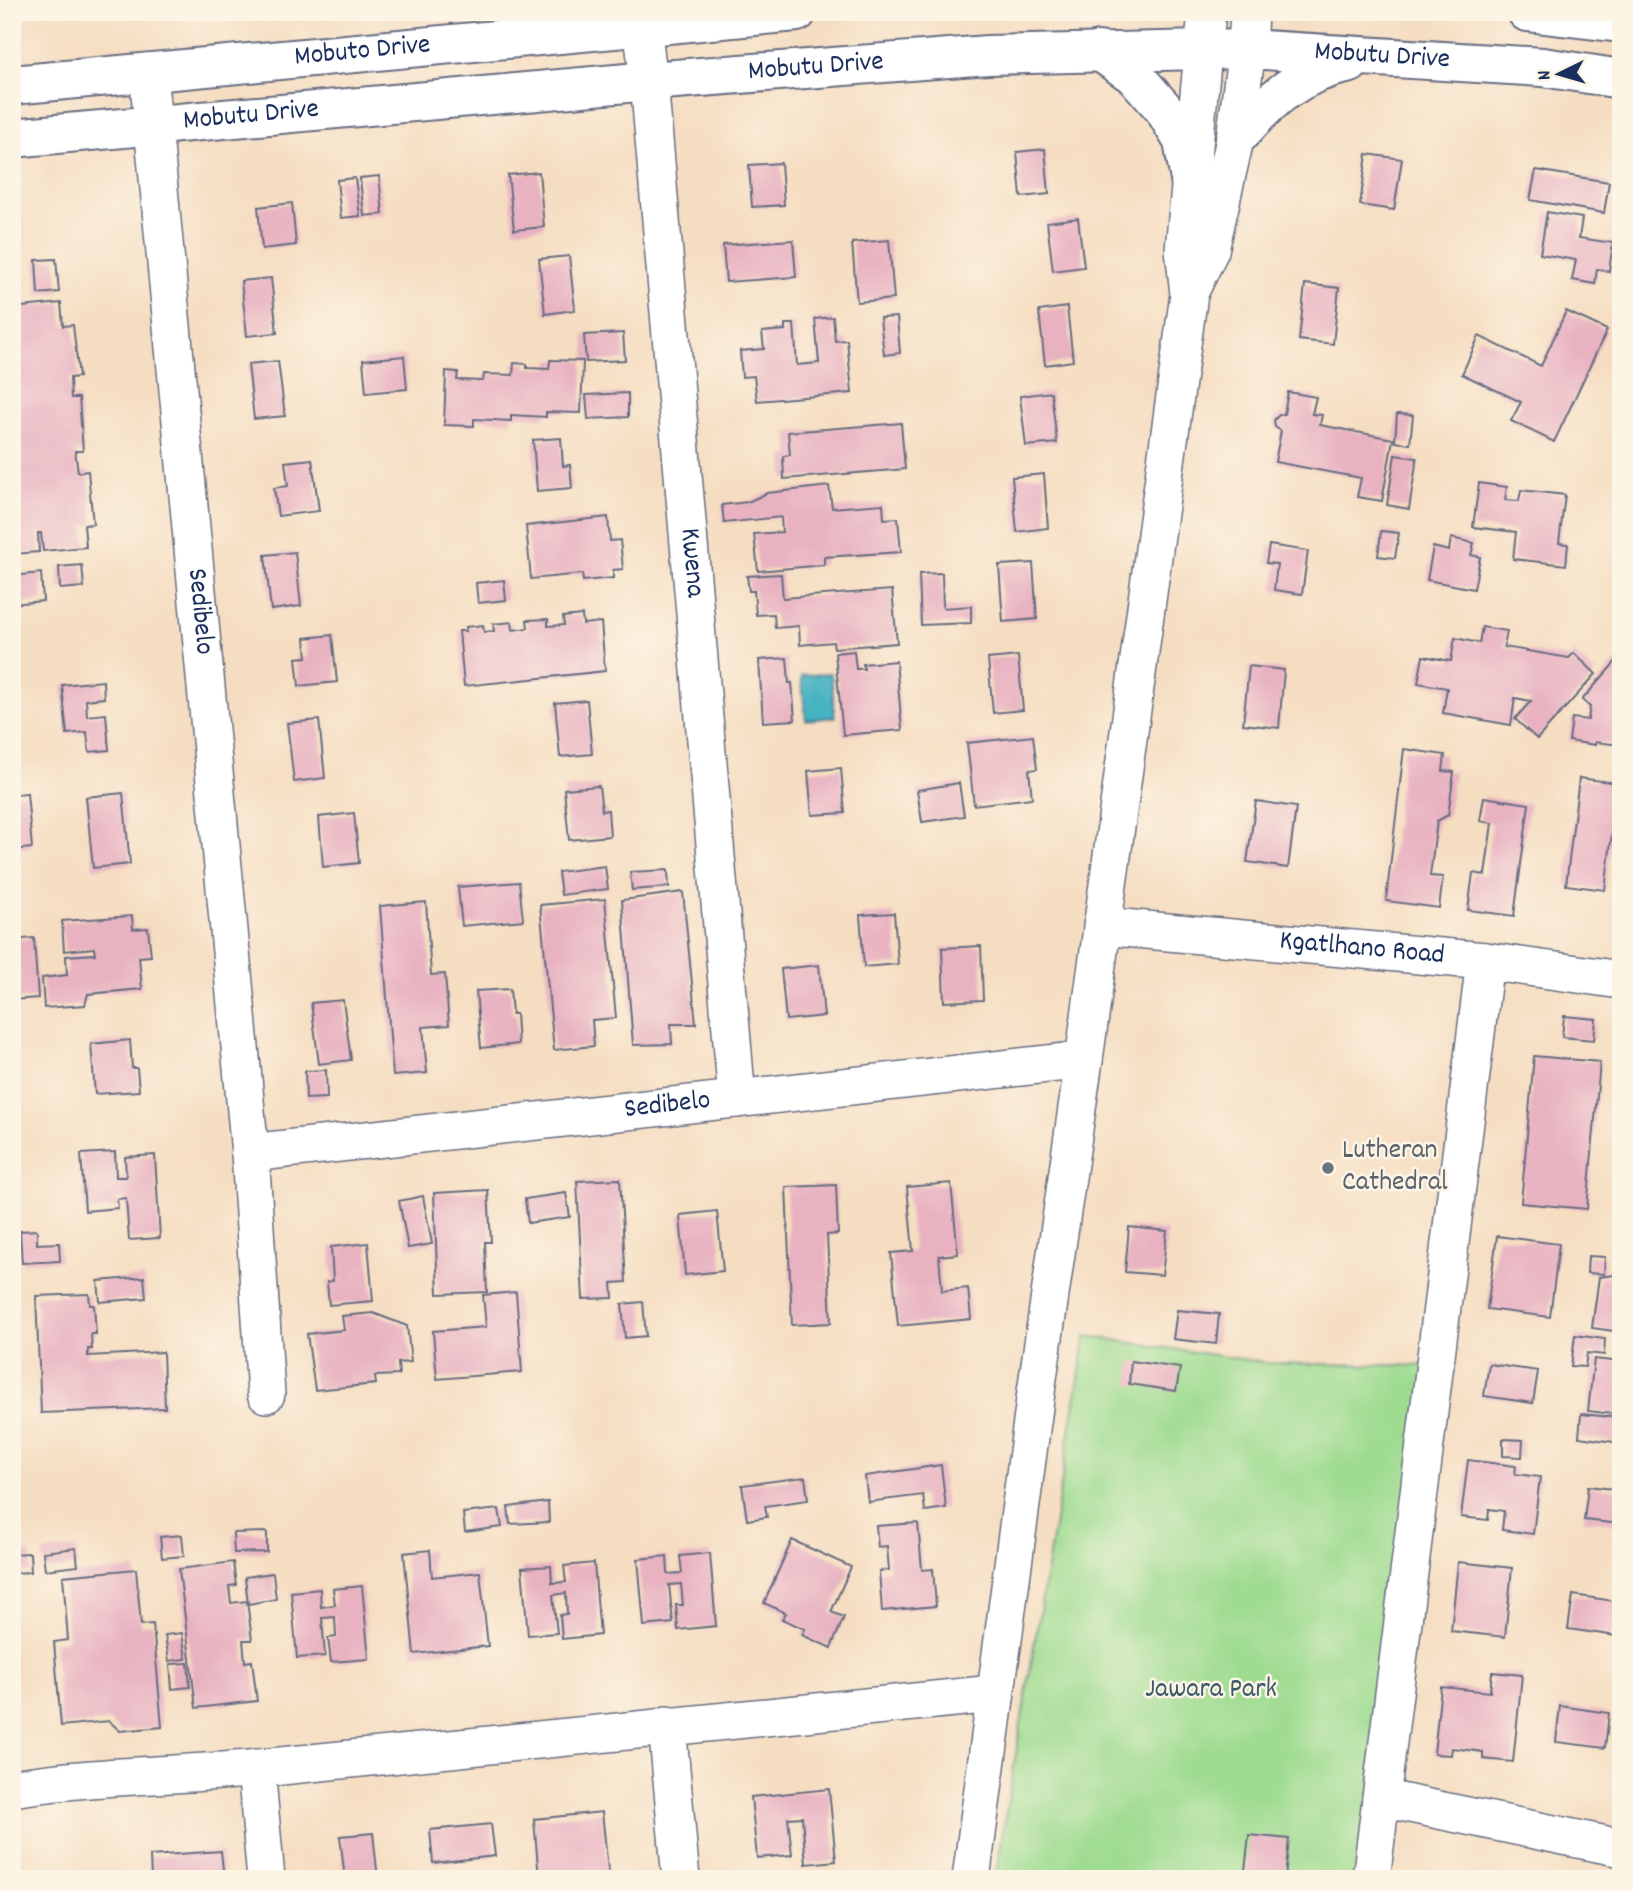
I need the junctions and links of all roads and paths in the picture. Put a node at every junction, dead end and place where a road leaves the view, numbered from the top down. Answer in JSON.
{"nodes":[{"id":1,"x":797,"y":12,"type":"edge"},
{"id":2,"x":1527,"y":12,"type":"edge"},
{"id":3,"x":1621,"y":23,"type":"edge"},
{"id":4,"x":642,"y":26,"type":"junction"},
{"id":5,"x":1205,"y":31,"type":"edge"},
{"id":6,"x":1248,"y":31,"type":"edge"},
{"id":7,"x":1099,"y":51,"type":"junction"},
{"id":8,"x":1380,"y":57,"type":"junction"},
{"id":9,"x":148,"y":72,"type":"junction"},
{"id":10,"x":1621,"y":79,"type":"edge"},
{"id":11,"x":649,"y":81,"type":"junction"},
{"id":12,"x":12,"y":85,"type":"edge"},
{"id":13,"x":152,"y":125,"type":"junction"},
{"id":14,"x":12,"y":138,"type":"edge"},
{"id":15,"x":1235,"y":139,"type":"junction"},
{"id":16,"x":1191,"y":185,"type":"junction"},
{"id":17,"x":1189,"y":294,"type":"junction"},
{"id":18,"x":1102,"y":926,"type":"junction"},
{"id":19,"x":1485,"y":961,"type":"junction"},
{"id":20,"x":1621,"y":980,"type":"edge"},
{"id":21,"x":1084,"y":1060,"type":"junction"},
{"id":22,"x":737,"y":1099,"type":"junction"},
{"id":23,"x":250,"y":1153,"type":"junction"},
{"id":24,"x":266,"y":1394,"type":"dead end"},
{"id":25,"x":994,"y":1694,"type":"junction"},
{"id":26,"x":667,"y":1725,"type":"junction"},
{"id":27,"x":256,"y":1768,"type":"junction"},
{"id":28,"x":12,"y":1788,"type":"edge"},
{"id":29,"x":1381,"y":1798,"type":"junction"},
{"id":30,"x":1621,"y":1848,"type":"edge"},
{"id":31,"x":267,"y":1879,"type":"edge"},
{"id":32,"x":681,"y":1879,"type":"edge"},
{"id":33,"x":971,"y":1879,"type":"edge"},
{"id":34,"x":1371,"y":1879,"type":"edge"}],
"edges":[{"from":1,"to":4,"type":"main road","name":"Mobuto Drive"},
{"from":2,"to":3,"type":"main road"},
{"from":4,"to":9,"type":"main road","name":"Mobuto Drive"},
{"from":4,"to":11,"type":"street","name":"Kwena"},
{"from":5,"to":6,"type":"main road","name":"Mobutu Drive"},
{"from":5,"to":7,"type":"main road","name":"Mobutu Drive"},
{"from":5,"to":16,"type":"street"},
{"from":6,"to":8,"type":"main road","name":"Mobutu Drive"},
{"from":6,"to":15,"type":"street"},
{"from":7,"to":11,"type":"main road","name":"Mobutu Drive"},
{"from":7,"to":16,"type":"main road"},
{"from":8,"to":10,"type":"main road","name":"Mobutu Drive"},
{"from":8,"to":15,"type":"main road"},
{"from":9,"to":12,"type":"main road","name":"Mobuto Drive"},
{"from":9,"to":13,"type":"street","name":"Sedibelo"},
{"from":11,"to":13,"type":"main road","name":"Mobutu Drive"},
{"from":11,"to":22,"type":"street","name":"Kwena"},
{"from":13,"to":14,"type":"main road","name":"Mobutu Drive"},
{"from":13,"to":23,"type":"street","name":"Sedibelo"},
{"from":15,"to":17,"type":"street"},
{"from":16,"to":17,"type":"street"},
{"from":17,"to":18,"type":"street"},
{"from":18,"to":19,"type":"street","name":"Kgatlhano Road"},
{"from":18,"to":21,"type":"street"},
{"from":19,"to":20,"type":"street","name":"Kgatlhano Road"},
{"from":19,"to":29,"type":"street"},
{"from":21,"to":22,"type":"street","name":"Sedibelo"},
{"from":21,"to":25,"type":"street"},
{"from":22,"to":23,"type":"street","name":"Sedibelo"},
{"from":23,"to":24,"type":"street","name":"Sedibelo"},
{"from":25,"to":26,"type":"street"},
{"from":25,"to":33,"type":"street"},
{"from":26,"to":27,"type":"street"},
{"from":26,"to":32,"type":"street"},
{"from":27,"to":28,"type":"street"},
{"from":27,"to":31,"type":"street"},
{"from":29,"to":30,"type":"street"},
{"from":29,"to":34,"type":"street"}]}
